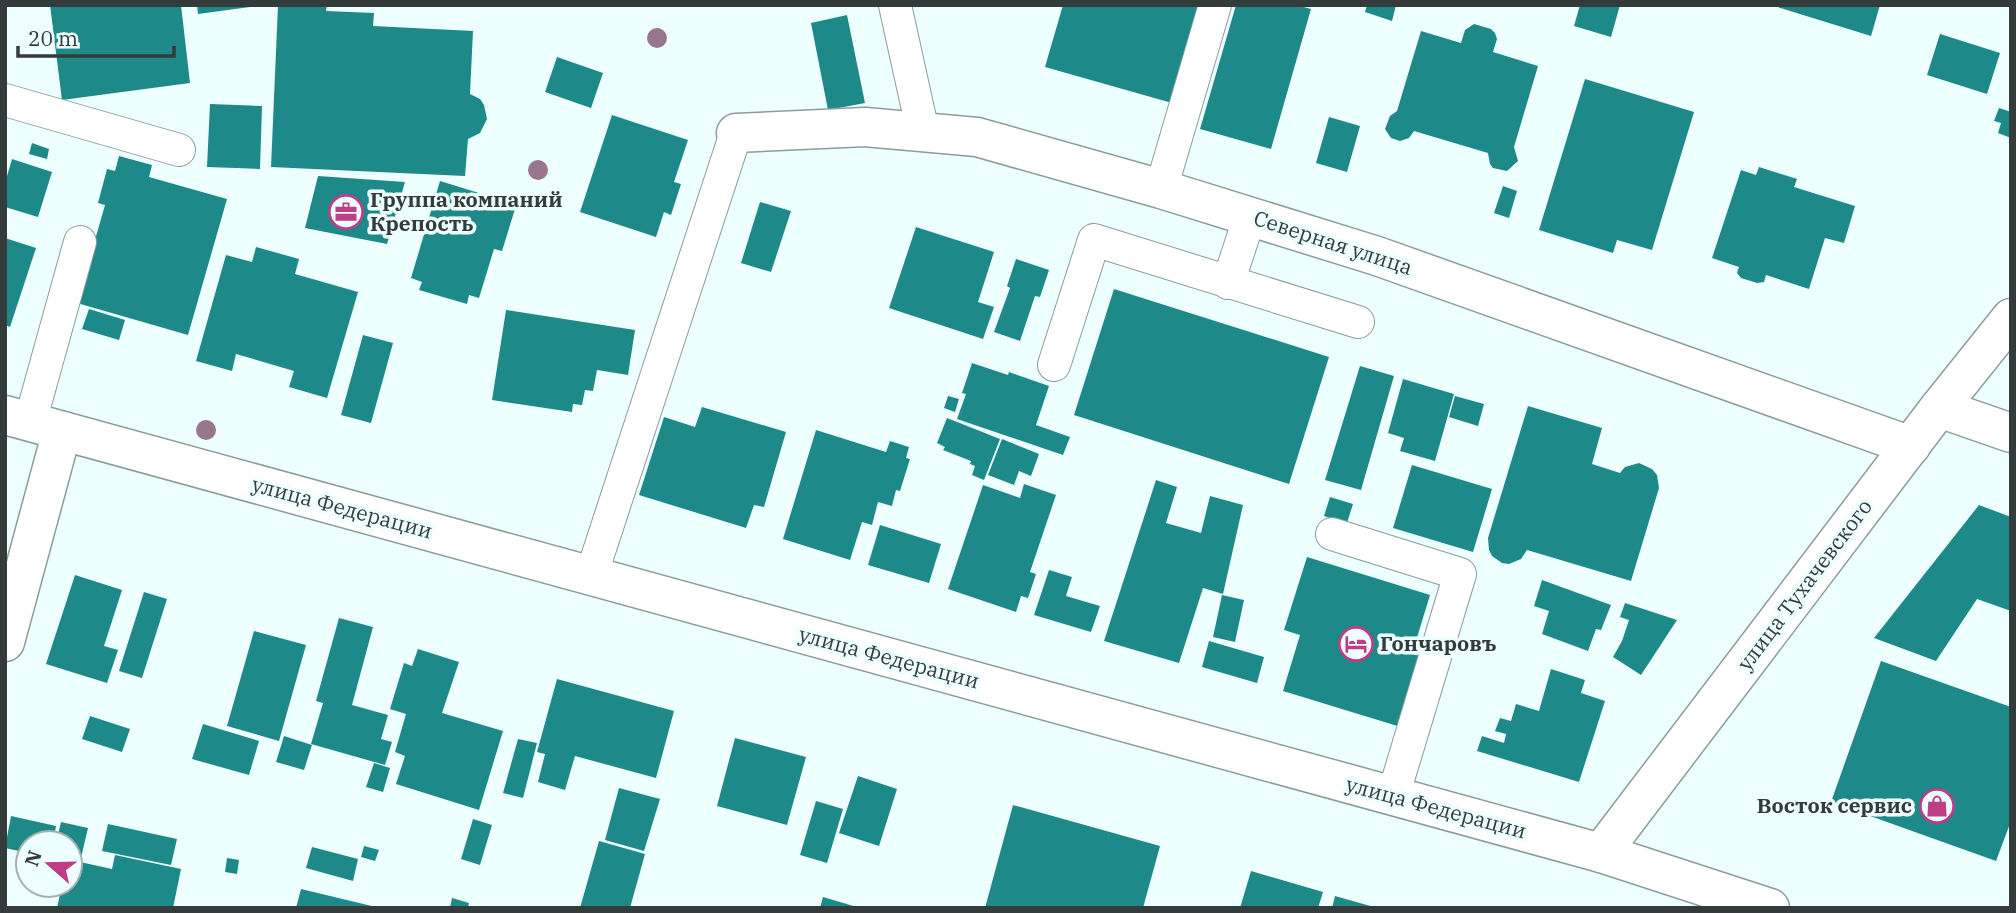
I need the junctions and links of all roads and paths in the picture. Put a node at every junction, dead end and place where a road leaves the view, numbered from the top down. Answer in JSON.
{"nodes":[{"id":1,"x":895,"y":5,"type":"edge"},
{"id":2,"x":1215,"y":5,"type":"edge"},
{"id":3,"x":5,"y":100,"type":"edge"},
{"id":4,"x":923,"y":132,"type":"junction"},
{"id":5,"x":736,"y":133,"type":"joint"},
{"id":6,"x":179,"y":150,"type":"dead end"},
{"id":7,"x":1161,"y":189,"type":"junction"},
{"id":8,"x":1250,"y":216,"type":"junction"},
{"id":9,"x":80,"y":242,"type":"dead end"},
{"id":10,"x":1228,"y":282,"type":"junction"},
{"id":11,"x":2011,"y":318,"type":"edge"},
{"id":12,"x":1359,"y":322,"type":"dead end"},
{"id":13,"x":1054,"y":365,"type":"dead end"},
{"id":14,"x":1939,"y":408,"type":"junction"},
{"id":15,"x":32,"y":423,"type":"edge"},
{"id":16,"x":2011,"y":433,"type":"edge"},
{"id":17,"x":1911,"y":446,"type":"junction"},
{"id":18,"x":1332,"y":534,"type":"dead end"},
{"id":19,"x":592,"y":576,"type":"junction"},
{"id":20,"x":5,"y":642,"type":"edge"},
{"id":21,"x":1393,"y":796,"type":"junction"},
{"id":22,"x":1601,"y":853,"type":"junction"},
{"id":23,"x":1699,"y":896,"type":"edge"},
{"id":24,"x":1770,"y":908,"type":"edge"}],
"edges":[{"from":1,"to":4,"type":"lane"},
{"from":2,"to":7,"type":"lane"},
{"from":3,"to":6,"type":"lane"},
{"from":4,"to":5,"type":"street","name":"Северная улица"},
{"from":4,"to":7,"type":"street","name":"Северная улица"},
{"from":5,"to":19,"type":"lane"},
{"from":7,"to":8,"type":"street","name":"Северная улица"},
{"from":8,"to":10,"type":"lane"},
{"from":8,"to":17,"type":"street","name":"Северная улица"},
{"from":9,"to":15,"type":"lane"},
{"from":10,"to":12,"type":"lane"},
{"from":10,"to":13,"type":"lane"},
{"from":11,"to":14,"type":"street","name":"улица Тухачевского"},
{"from":14,"to":16,"type":"street"},
{"from":14,"to":17,"type":"street","name":"улица Тухачевского"},
{"from":15,"to":19,"type":"street","name":"улица Федерации"},
{"from":15,"to":20,"type":"street"},
{"from":17,"to":22,"type":"street","name":"улица Тухачевского"},
{"from":18,"to":21,"type":"lane"},
{"from":19,"to":21,"type":"street","name":"улица Федерации"},
{"from":21,"to":22,"type":"street","name":"улица Федерации"},
{"from":22,"to":23,"type":"street","name":"улица Федерации"},
{"from":23,"to":24,"type":"street","name":"улица Федерации"}]}
